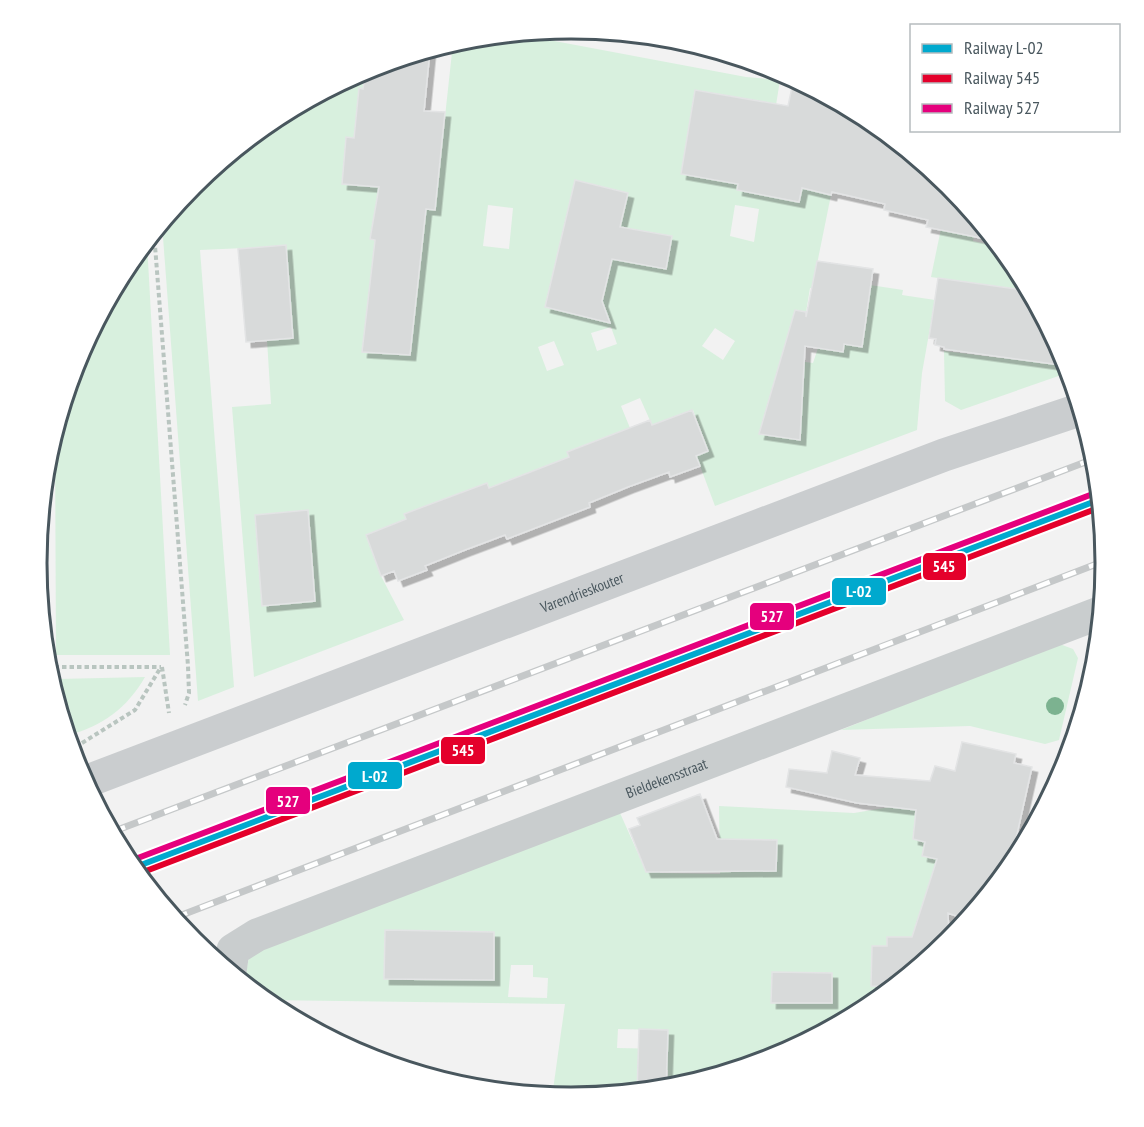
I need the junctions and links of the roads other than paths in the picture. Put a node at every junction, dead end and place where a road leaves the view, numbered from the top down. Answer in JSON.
{"nodes":[{"id":1,"x":1074,"y":413,"type":"edge"},
{"id":2,"x":1093,"y":615,"type":"edge"},
{"id":3,"x":93,"y":777,"type":"edge"},
{"id":4,"x":232,"y":961,"type":"edge"}],
"edges":[{"from":1,"to":3,"type":"street","name":"Varendrieskouter"},
{"from":2,"to":4,"type":"street","name":"Bieldekensstraat"}]}
